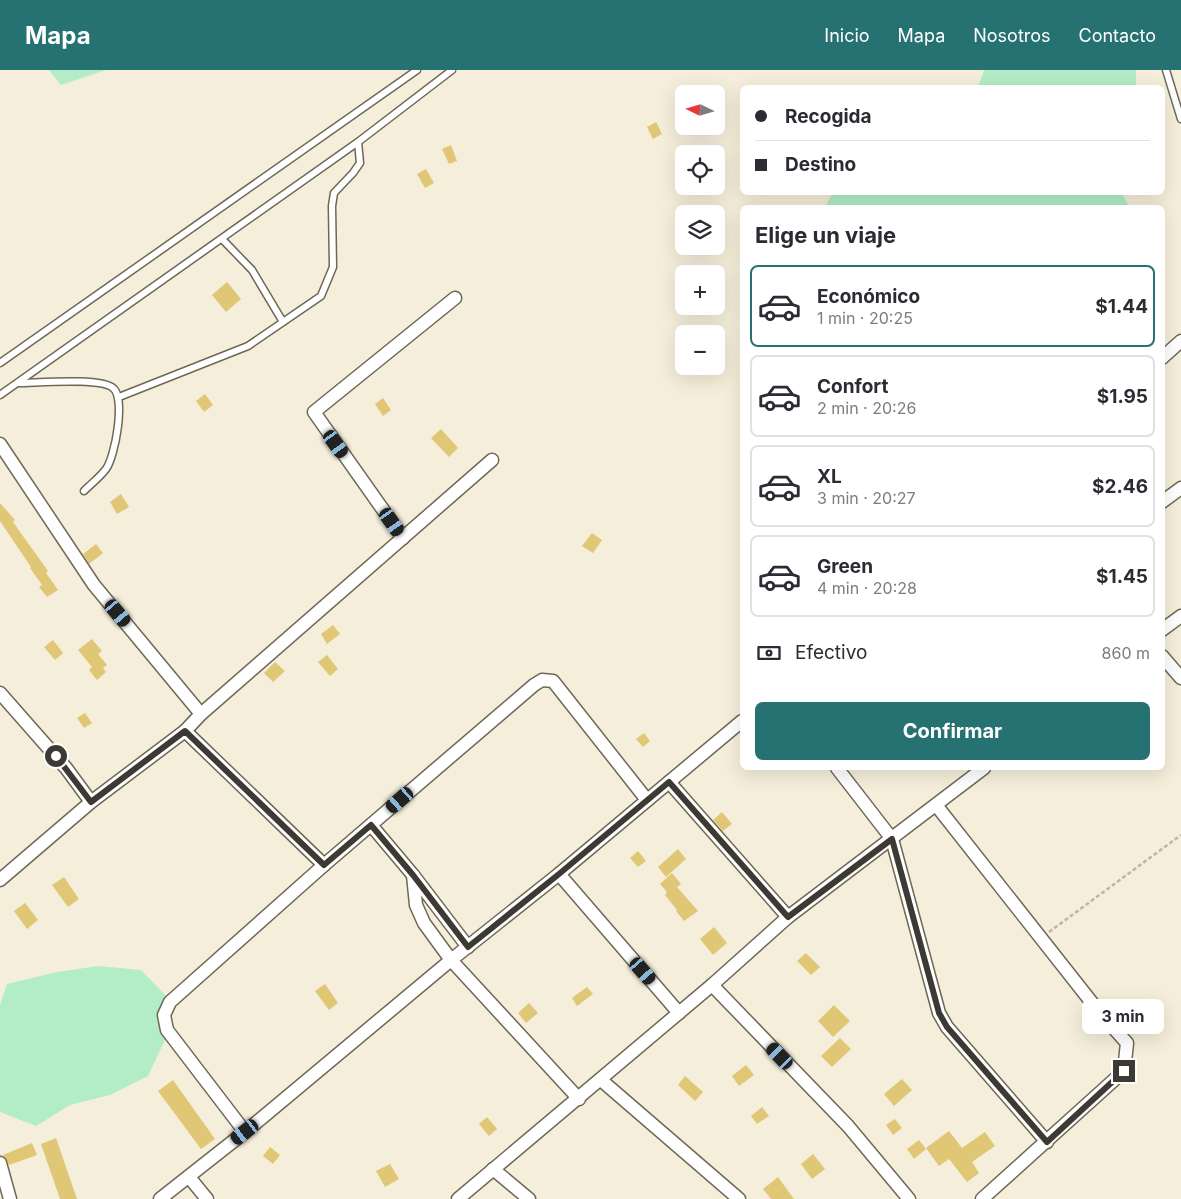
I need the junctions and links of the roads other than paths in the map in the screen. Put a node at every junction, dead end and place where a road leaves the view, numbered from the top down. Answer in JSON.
{"nodes":[{"id":1,"x":417,"y":70,"type":"edge"},
{"id":2,"x":452,"y":70,"type":"edge"},
{"id":3,"x":1166,"y":70,"type":"edge"},
{"id":4,"x":1181,"y":119,"type":"edge"},
{"id":5,"x":358,"y":142,"type":"junction"},
{"id":6,"x":222,"y":238,"type":"junction"},
{"id":7,"x":455,"y":298,"type":"dead end"},
{"id":8,"x":283,"y":322,"type":"junction"},
{"id":9,"x":1181,"y":341,"type":"edge"},
{"id":10,"x":1165,"y":355,"type":"edge"},
{"id":11,"x":0,"y":363,"type":"edge"},
{"id":12,"x":17,"y":383,"type":"junction"},
{"id":13,"x":0,"y":395,"type":"edge"},
{"id":14,"x":119,"y":397,"type":"junction"},
{"id":15,"x":0,"y":444,"type":"edge"},
{"id":16,"x":492,"y":460,"type":"dead end"},
{"id":17,"x":1181,"y":488,"type":"edge"},
{"id":18,"x":84,"y":491,"type":"dead end"},
{"id":19,"x":1165,"y":500,"type":"edge"},
{"id":20,"x":403,"y":538,"type":"junction"},
{"id":21,"x":1181,"y":616,"type":"edge"},
{"id":22,"x":1165,"y":628,"type":"edge"},
{"id":23,"x":1165,"y":659,"type":"edge"},
{"id":24,"x":1181,"y":678,"type":"edge"},
{"id":25,"x":0,"y":693,"type":"edge"},
{"id":26,"x":201,"y":714,"type":"junction"},
{"id":27,"x":740,"y":723,"type":"edge"},
{"id":28,"x":185,"y":731,"type":"junction"},
{"id":29,"x":839,"y":770,"type":"edge"},
{"id":30,"x":981,"y":770,"type":"edge"},
{"id":31,"x":669,"y":782,"type":"junction"},
{"id":32,"x":647,"y":800,"type":"junction"},
{"id":33,"x":91,"y":802,"type":"junction"},
{"id":34,"x":936,"y":805,"type":"junction"},
{"id":35,"x":371,"y":825,"type":"junction"},
{"id":36,"x":892,"y":839,"type":"junction"},
{"id":37,"x":324,"y":865,"type":"junction"},
{"id":38,"x":559,"y":874,"type":"junction"},
{"id":39,"x":413,"y":875,"type":"junction"},
{"id":40,"x":0,"y":880,"type":"edge"},
{"id":41,"x":788,"y":917,"type":"junction"},
{"id":42,"x":468,"y":947,"type":"junction"},
{"id":43,"x":451,"y":960,"type":"junction"},
{"id":44,"x":712,"y":985,"type":"junction"},
{"id":45,"x":678,"y":1013,"type":"junction"},
{"id":46,"x":601,"y":1080,"type":"junction"},
{"id":47,"x":578,"y":1099,"type":"junction"},
{"id":48,"x":245,"y":1132,"type":"junction"},
{"id":49,"x":1047,"y":1142,"type":"junction"},
{"id":50,"x":0,"y":1163,"type":"edge"},
{"id":51,"x":492,"y":1169,"type":"junction"},
{"id":52,"x":189,"y":1177,"type":"junction"},
{"id":53,"x":10,"y":1199,"type":"edge"},
{"id":54,"x":160,"y":1199,"type":"edge"},
{"id":55,"x":207,"y":1199,"type":"edge"},
{"id":56,"x":458,"y":1199,"type":"edge"},
{"id":57,"x":529,"y":1199,"type":"edge"},
{"id":58,"x":739,"y":1199,"type":"edge"},
{"id":59,"x":909,"y":1199,"type":"edge"},
{"id":60,"x":982,"y":1199,"type":"edge"}],
"edges":[{"from":1,"to":11,"type":"lane"},
{"from":2,"to":5,"type":"lane"},
{"from":3,"to":4,"type":"lane"},
{"from":5,"to":6,"type":"lane"},
{"from":5,"to":8,"type":"lane"},
{"from":6,"to":8,"type":"lane"},
{"from":6,"to":12,"type":"lane"},
{"from":7,"to":20,"type":"street"},
{"from":8,"to":14,"type":"lane"},
{"from":9,"to":10,"type":"street"},
{"from":12,"to":13,"type":"lane"},
{"from":12,"to":14,"type":"lane"},
{"from":14,"to":18,"type":"lane"},
{"from":15,"to":26,"type":"street"},
{"from":16,"to":20,"type":"street"},
{"from":17,"to":19,"type":"street"},
{"from":20,"to":26,"type":"street"},
{"from":21,"to":22,"type":"street"},
{"from":23,"to":24,"type":"street"},
{"from":25,"to":33,"type":"street"},
{"from":26,"to":28,"type":"street"},
{"from":27,"to":31,"type":"street"},
{"from":28,"to":33,"type":"street"},
{"from":28,"to":37,"type":"street"},
{"from":29,"to":36,"type":"street"},
{"from":30,"to":34,"type":"street"},
{"from":31,"to":32,"type":"street"},
{"from":31,"to":41,"type":"street"},
{"from":32,"to":35,"type":"street"},
{"from":32,"to":38,"type":"street"},
{"from":33,"to":40,"type":"street"},
{"from":34,"to":36,"type":"street"},
{"from":34,"to":49,"type":"street"},
{"from":35,"to":37,"type":"street"},
{"from":35,"to":39,"type":"street"},
{"from":36,"to":41,"type":"street"},
{"from":36,"to":49,"type":"street"},
{"from":37,"to":48,"type":"street"},
{"from":38,"to":42,"type":"street"},
{"from":38,"to":45,"type":"street"},
{"from":39,"to":42,"type":"street"},
{"from":39,"to":43,"type":"street"},
{"from":41,"to":44,"type":"street"},
{"from":42,"to":43,"type":"street"},
{"from":43,"to":47,"type":"street"},
{"from":43,"to":48,"type":"street"},
{"from":44,"to":45,"type":"street"},
{"from":44,"to":59,"type":"street"},
{"from":45,"to":46,"type":"street"},
{"from":46,"to":47,"type":"street"},
{"from":46,"to":58,"type":"street"},
{"from":47,"to":51,"type":"street"},
{"from":48,"to":52,"type":"street"},
{"from":49,"to":60,"type":"street"},
{"from":50,"to":53,"type":"street"},
{"from":51,"to":56,"type":"street"},
{"from":51,"to":57,"type":"street"},
{"from":52,"to":54,"type":"street"},
{"from":52,"to":55,"type":"street"}]}
